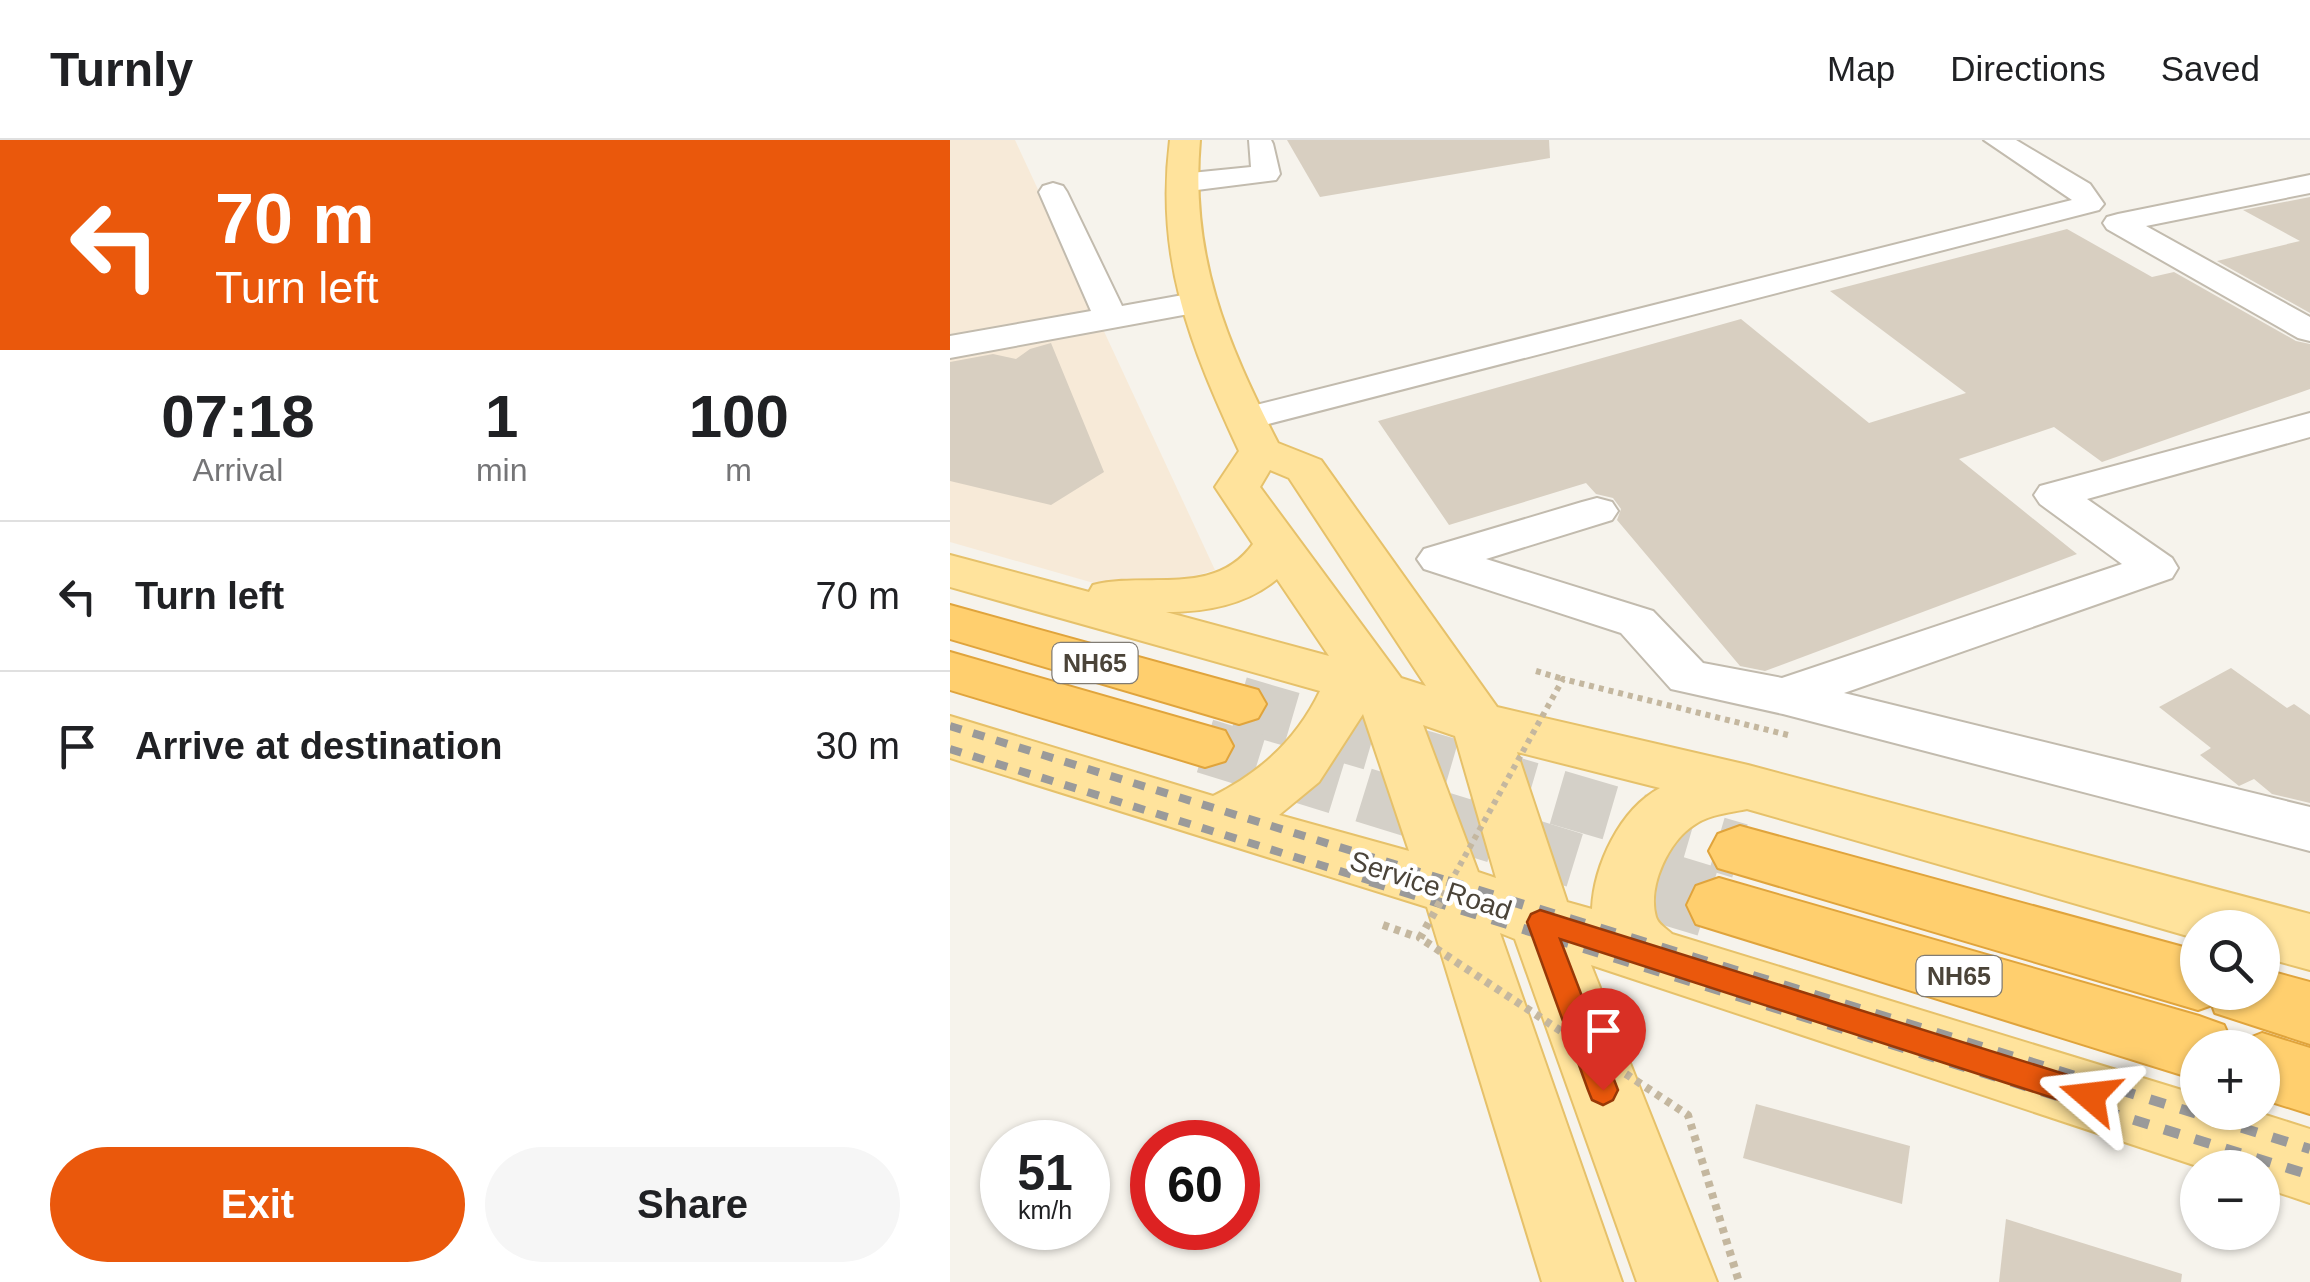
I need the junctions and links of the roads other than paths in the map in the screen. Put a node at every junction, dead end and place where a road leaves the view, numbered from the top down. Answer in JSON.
{"nodes":[{"id":1,"x":1185,"y":140,"type":"edge"},
{"id":2,"x":1997,"y":140,"type":"edge"},
{"id":3,"x":1260,"y":144,"type":"dead end"},
{"id":4,"x":1181,"y":183,"type":"junction"},
{"id":5,"x":2310,"y":184,"type":"edge"},
{"id":6,"x":1053,"y":192,"type":"dead end"},
{"id":7,"x":1194,"y":303,"type":"junction"},
{"id":8,"x":1111,"y":320,"type":"junction"},
{"id":9,"x":2310,"y":330,"type":"edge"},
{"id":10,"x":950,"y":347,"type":"edge"},
{"id":11,"x":2310,"y":425,"type":"edge"},
{"id":12,"x":1253,"y":435,"type":"junction"},
{"id":13,"x":1597,"y":511,"type":"dead end"},
{"id":14,"x":1277,"y":545,"type":"junction"},
{"id":15,"x":1440,"y":559,"type":"junction"},
{"id":16,"x":950,"y":571,"type":"edge"},
{"id":17,"x":1379,"y":577,"type":"junction"},
{"id":18,"x":1074,"y":605,"type":"junction"},
{"id":19,"x":950,"y":622,"type":"edge"},
{"id":20,"x":950,"y":671,"type":"edge"},
{"id":21,"x":1368,"y":689,"type":"junction"},
{"id":22,"x":1240,"y":704,"type":"tunnel mouth"},
{"id":23,"x":1788,"y":716,"type":"junction"},
{"id":24,"x":1479,"y":723,"type":"junction"},
{"id":25,"x":950,"y":737,"type":"edge"},
{"id":26,"x":1206,"y":746,"type":"tunnel mouth"},
{"id":27,"x":1748,"y":787,"type":"junction"},
{"id":28,"x":1217,"y":821,"type":"junction"},
{"id":29,"x":2310,"y":829,"type":"edge"},
{"id":30,"x":2194,"y":910,"type":"edge"},
{"id":31,"x":1437,"y":913,"type":"junction"},
{"id":32,"x":1540,"y":922,"type":"junction"},
{"id":33,"x":2280,"y":934,"type":"edge"},
{"id":34,"x":2310,"y":942,"type":"edge"},
{"id":35,"x":1652,"y":957,"type":"junction"},
{"id":36,"x":2180,"y":977,"type":"edge"},
{"id":37,"x":2280,"y":1004,"type":"edge"},
{"id":38,"x":2310,"y":1013,"type":"edge"},
{"id":39,"x":2180,"y":1041,"type":"edge"},
{"id":40,"x":2280,"y":1071,"type":"edge"},
{"id":41,"x":2310,"y":1080,"type":"edge"},
{"id":42,"x":2310,"y":1166,"type":"edge"},
{"id":43,"x":1582,"y":1282,"type":"edge"},
{"id":44,"x":1677,"y":1282,"type":"edge"}],
"edges":[{"from":1,"to":4,"type":"main road"},
{"from":2,"to":12,"type":"lane"},
{"from":3,"to":4,"type":"lane"},
{"from":4,"to":7,"type":"main road"},
{"from":5,"to":9,"type":"lane"},
{"from":6,"to":8,"type":"lane"},
{"from":7,"to":8,"type":"lane"},
{"from":7,"to":12,"type":"main road"},
{"from":8,"to":10,"type":"lane"},
{"from":11,"to":23,"type":"lane"},
{"from":12,"to":14,"type":"main road"},
{"from":12,"to":17,"type":"main road"},
{"from":13,"to":15,"type":"lane"},
{"from":14,"to":18,"type":"main road"},
{"from":14,"to":21,"type":"main road"},
{"from":15,"to":17,"type":"lane"},
{"from":15,"to":23,"type":"lane"},
{"from":16,"to":18,"type":"main road"},
{"from":17,"to":24,"type":"main road"},
{"from":18,"to":21,"type":"main road"},
{"from":19,"to":22,"type":"highway","number":"NH65"},
{"from":20,"to":26,"type":"highway","number":"NH65"},
{"from":21,"to":24,"type":"main road"},
{"from":21,"to":28,"type":"main road"},
{"from":21,"to":31,"type":"main road"},
{"from":23,"to":29,"type":"lane"},
{"from":24,"to":27,"type":"main road"},
{"from":24,"to":32,"type":"main road"},
{"from":25,"to":28,"type":"main road","name":"Service Road"},
{"from":27,"to":30,"type":"main road"},
{"from":27,"to":35,"type":"main road"},
{"from":28,"to":31,"type":"main road","name":"Service Road"},
{"from":31,"to":32,"type":"main road","name":"Service Road"},
{"from":31,"to":43,"type":"main road"},
{"from":32,"to":35,"type":"main road","name":"Service Road"},
{"from":32,"to":44,"type":"main road"},
{"from":33,"to":34,"type":"main road"},
{"from":35,"to":42,"type":"main road","name":"Service Road"},
{"from":36,"to":39,"type":"highway","number":"NH65"},
{"from":37,"to":38,"type":"highway"},
{"from":40,"to":41,"type":"highway"}]}
